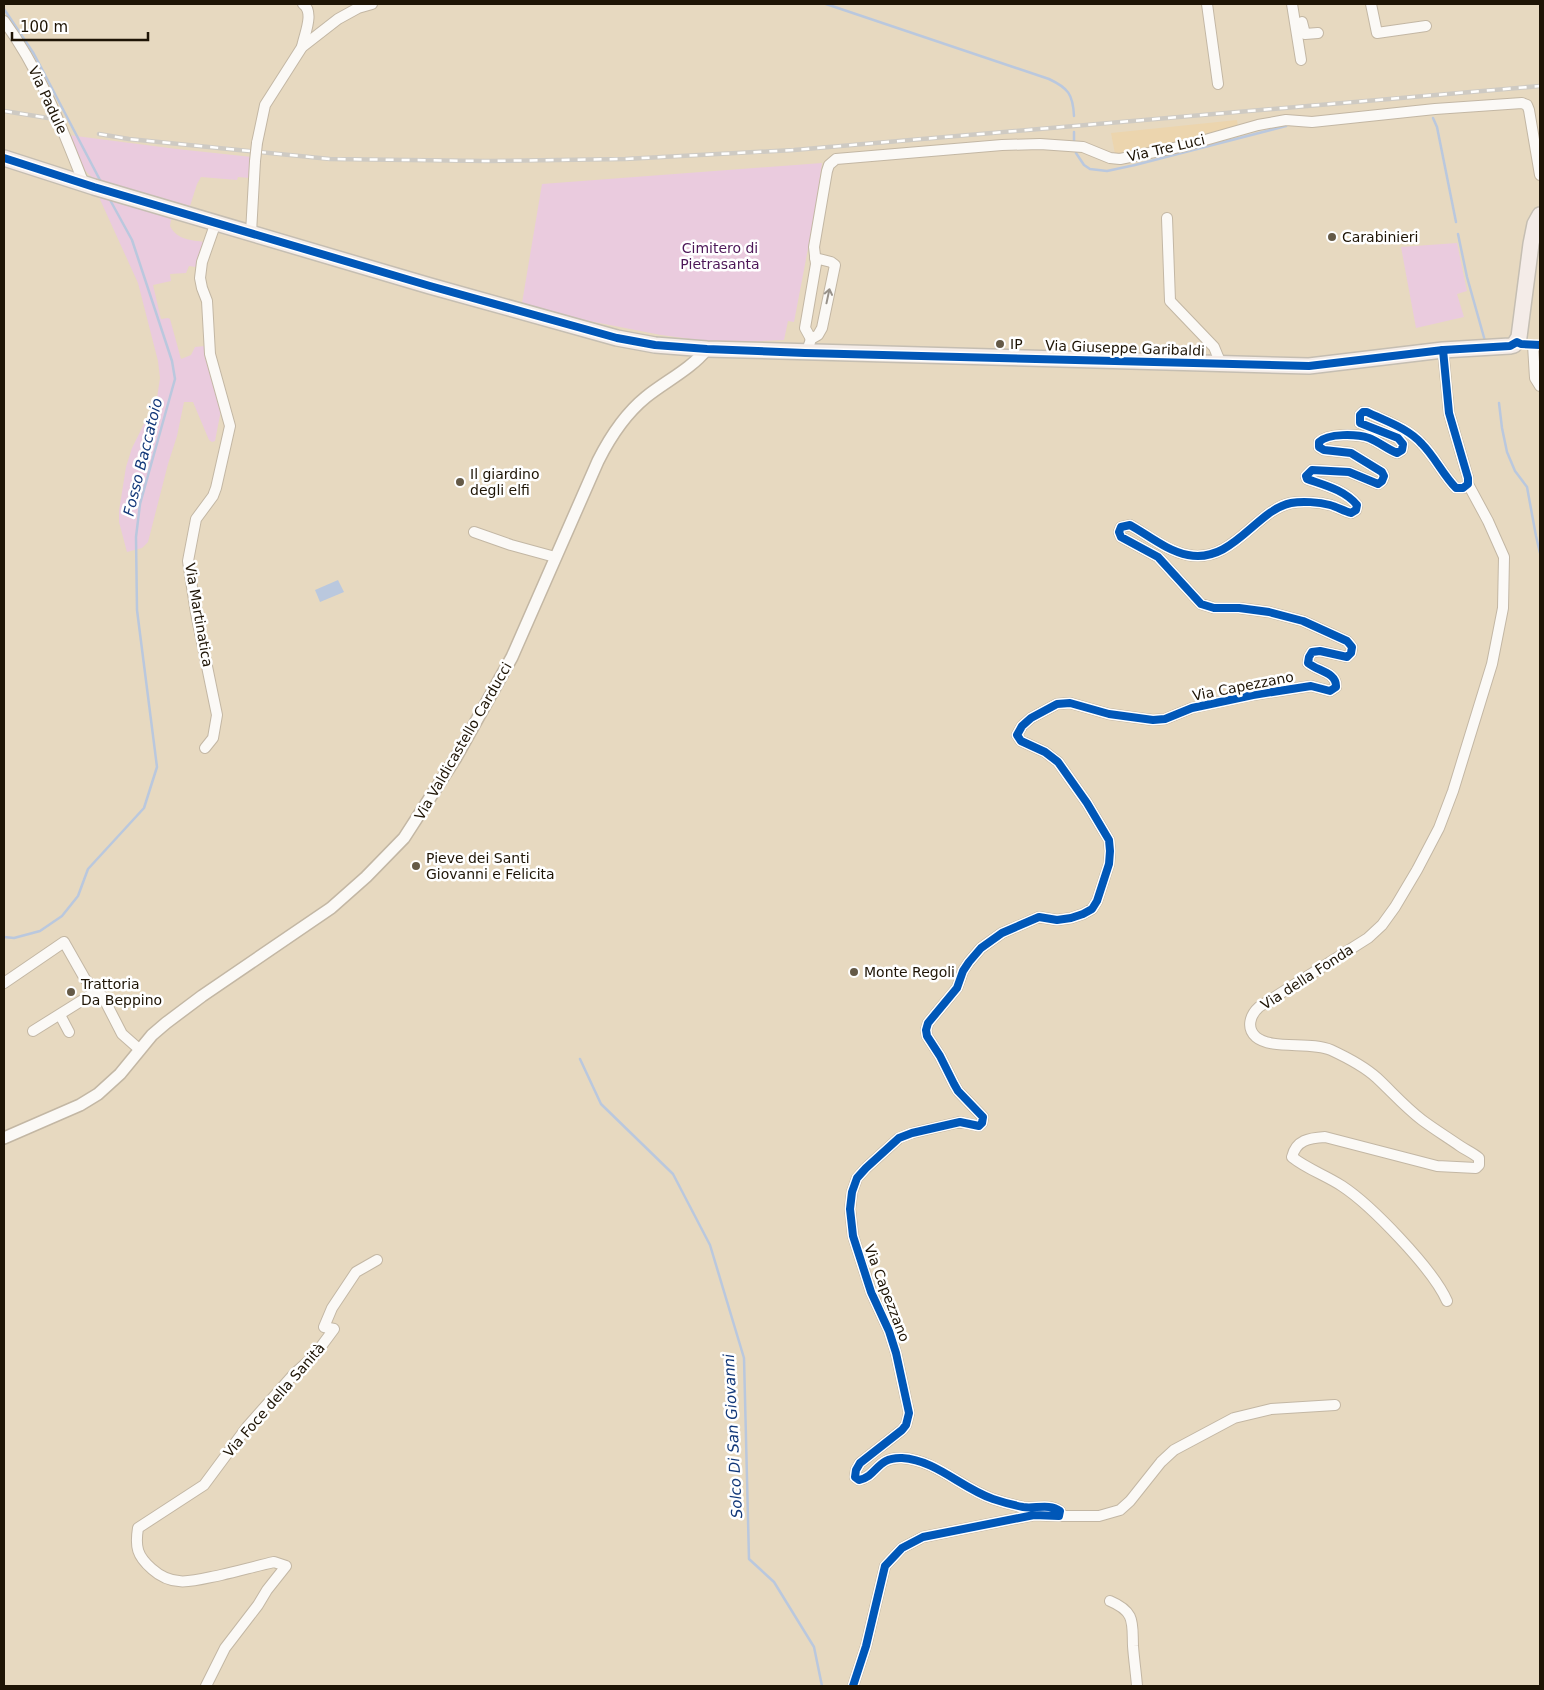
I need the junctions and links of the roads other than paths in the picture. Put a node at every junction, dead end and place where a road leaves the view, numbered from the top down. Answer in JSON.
{"nodes":[{"id":1,"x":303,"y":4,"type":"edge"},
{"id":2,"x":372,"y":4,"type":"edge"},
{"id":3,"x":1207,"y":4,"type":"edge"},
{"id":4,"x":1292,"y":4,"type":"edge"},
{"id":5,"x":1299,"y":4,"type":"edge"},
{"id":6,"x":1371,"y":4,"type":"edge"},
{"id":7,"x":4,"y":21,"type":"edge"},
{"id":8,"x":1426,"y":26,"type":"dead end"},
{"id":9,"x":1318,"y":32,"type":"dead end"},
{"id":10,"x":302,"y":47,"type":"junction"},
{"id":11,"x":1301,"y":60,"type":"dead end"},
{"id":12,"x":1218,"y":84,"type":"dead end"},
{"id":13,"x":4,"y":158,"type":"edge"},
{"id":14,"x":1540,"y":175,"type":"edge"},
{"id":15,"x":89,"y":186,"type":"junction"},
{"id":16,"x":1540,"y":215,"type":"edge"},
{"id":17,"x":1167,"y":218,"type":"dead end"},
{"id":18,"x":216,"y":222,"type":"junction"},
{"id":19,"x":251,"y":233,"type":"junction"},
{"id":20,"x":815,"y":258,"type":"junction"},
{"id":21,"x":1517,"y":342,"type":"junction"},
{"id":22,"x":1537,"y":345,"type":"edge"},
{"id":23,"x":808,"y":346,"type":"junction"},
{"id":24,"x":707,"y":349,"type":"junction"},
{"id":25,"x":1443,"y":350,"type":"junction"},
{"id":26,"x":1221,"y":364,"type":"junction"},
{"id":27,"x":1540,"y":386,"type":"edge"},
{"id":28,"x":1468,"y":484,"type":"junction"},
{"id":29,"x":474,"y":532,"type":"dead end"},
{"id":30,"x":555,"y":557,"type":"junction"},
{"id":31,"x":205,"y":748,"type":"dead end"},
{"id":32,"x":4,"y":983,"type":"edge"},
{"id":33,"x":98,"y":991,"type":"junction"},
{"id":34,"x":60,"y":1015,"type":"junction"},
{"id":35,"x":33,"y":1031,"type":"dead end"},
{"id":36,"x":69,"y":1032,"type":"dead end"},
{"id":37,"x":139,"y":1049,"type":"junction"},
{"id":38,"x":4,"y":1138,"type":"edge"},
{"id":39,"x":377,"y":1260,"type":"dead end"},
{"id":40,"x":1447,"y":1302,"type":"dead end"},
{"id":41,"x":1335,"y":1405,"type":"dead end"},
{"id":42,"x":1059,"y":1516,"type":"junction"},
{"id":43,"x":1110,"y":1601,"type":"dead end"},
{"id":44,"x":206,"y":1686,"type":"edge"},
{"id":45,"x":854,"y":1686,"type":"edge"},
{"id":46,"x":1137,"y":1686,"type":"edge"}],
"edges":[{"from":1,"to":10,"type":"street"},
{"from":2,"to":10,"type":"street"},
{"from":3,"to":12,"type":"street"},
{"from":4,"to":11,"type":"street"},
{"from":5,"to":9,"type":"street"},
{"from":6,"to":8,"type":"street"},
{"from":7,"to":15,"type":"street","name":"Via Padule"},
{"from":10,"to":19,"type":"street","bridge":true},
{"from":13,"to":15,"type":"main road","name":"Via Giuseppe Garibaldi"},
{"from":14,"to":20,"type":"street","name":"Via Tre Luci"},
{"from":15,"to":18,"type":"main road","name":"Via Giuseppe Garibaldi"},
{"from":16,"to":21,"type":"main road"},
{"from":17,"to":26,"type":"street","name":"Via Giuseppe Garibaldi"},
{"from":18,"to":19,"type":"main road","name":"Via Giuseppe Garibaldi"},
{"from":18,"to":31,"type":"street","name":"Via Martinatica"},
{"from":19,"to":24,"type":"main road","name":"Via Giuseppe Garibaldi"},
{"from":20,"to":23,"type":"street","name":"Via Tre Luci"},
{"from":23,"to":20,"type":"street","one_way":true},
{"from":21,"to":22,"type":"street","name":"Via Giuseppe Garibaldi"},
{"from":21,"to":25,"type":"main road","name":"Via Giuseppe Garibaldi"},
{"from":22,"to":27,"type":"street"},
{"from":23,"to":24,"type":"main road","name":"Via Giuseppe Garibaldi"},
{"from":23,"to":26,"type":"main road","name":"Via Giuseppe Garibaldi"},
{"from":24,"to":30,"type":"street","name":"Via Valdicastello Carducci"},
{"from":25,"to":26,"type":"main road","name":"Via Giuseppe Garibaldi"},
{"from":25,"to":28,"type":"street"},
{"from":28,"to":40,"type":"street","name":"Via della Fonda"},
{"from":28,"to":42,"type":"street","name":"Via Capezzano"},
{"from":29,"to":30,"type":"street"},
{"from":30,"to":37,"type":"street","name":"Via Valdicastello Carducci"},
{"from":32,"to":33,"type":"street"},
{"from":33,"to":34,"type":"street"},
{"from":33,"to":37,"type":"street"},
{"from":34,"to":35,"type":"street"},
{"from":34,"to":36,"type":"street"},
{"from":37,"to":38,"type":"street","name":"Via Valdicastello Carducci"},
{"from":39,"to":44,"type":"street","name":"Via Foce della Sanità"},
{"from":41,"to":42,"type":"street"},
{"from":42,"to":45,"type":"street"},
{"from":43,"to":46,"type":"street"}]}
